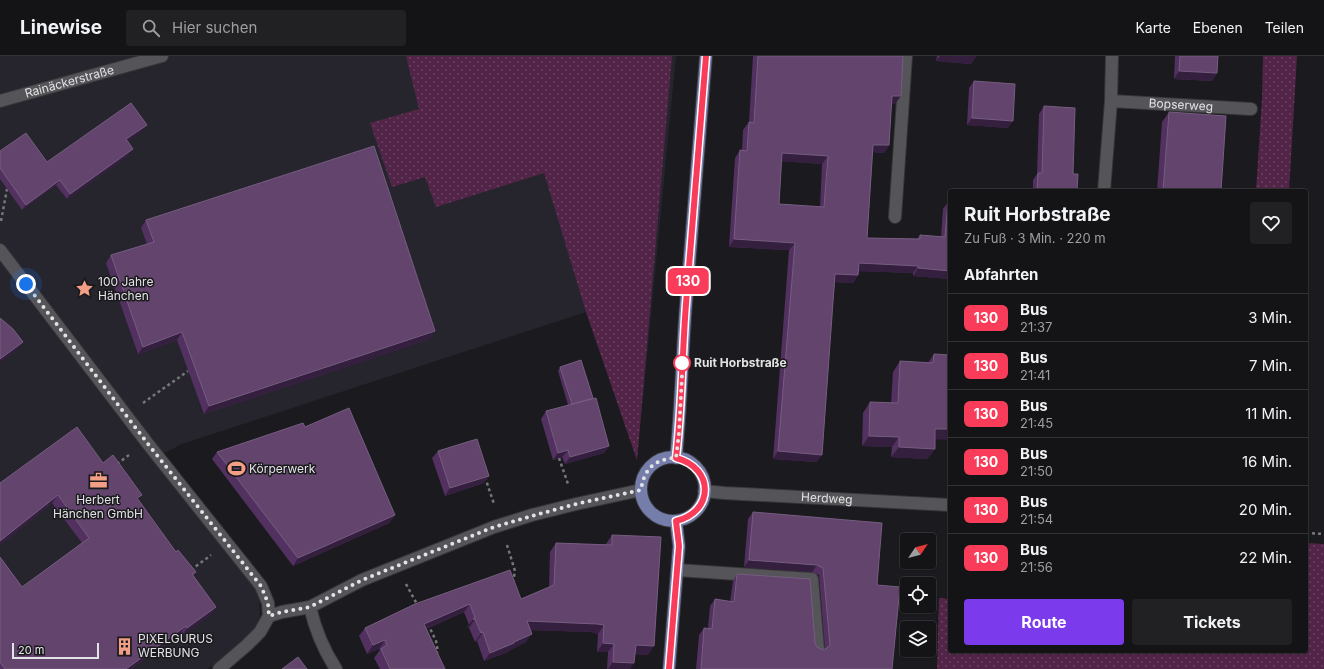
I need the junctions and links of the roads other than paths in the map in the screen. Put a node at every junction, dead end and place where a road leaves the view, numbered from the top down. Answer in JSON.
{"nodes":[{"id":1,"x":162,"y":56,"type":"edge"},
{"id":2,"x":706,"y":56,"type":"edge"},
{"id":3,"x":906,"y":56,"type":"edge"},
{"id":4,"x":1112,"y":56,"type":"edge"},
{"id":5,"x":0,"y":101,"type":"edge"},
{"id":6,"x":1111,"y":101,"type":"junction"},
{"id":7,"x":1251,"y":109,"type":"dead end"},
{"id":8,"x":1104,"y":189,"type":"edge"},
{"id":9,"x":895,"y":217,"type":"dead end"},
{"id":10,"x":0,"y":250,"type":"edge"},
{"id":11,"x":676,"y":458,"type":"junction"},
{"id":12,"x":641,"y":490,"type":"junction"},
{"id":13,"x":704,"y":491,"type":"junction"},
{"id":14,"x":948,"y":505,"type":"edge"},
{"id":15,"x":676,"y":521,"type":"junction"},
{"id":16,"x":677,"y":570,"type":"junction"},
{"id":17,"x":310,"y":607,"type":"junction"},
{"id":18,"x":269,"y":616,"type":"junction"},
{"id":19,"x":818,"y":649,"type":"edge"},
{"id":20,"x":219,"y":669,"type":"edge"},
{"id":21,"x":336,"y":669,"type":"edge"},
{"id":22,"x":669,"y":669,"type":"edge"}],
"edges":[{"from":1,"to":5,"type":"street","name":"Rainäckerstraße"},
{"from":2,"to":11,"type":"main road"},
{"from":3,"to":9,"type":"street"},
{"from":4,"to":6,"type":"street"},
{"from":6,"to":7,"type":"street","name":"Bopserweg"},
{"from":6,"to":8,"type":"street"},
{"from":10,"to":18,"type":"street"},
{"from":11,"to":12,"type":"main road"},
{"from":11,"to":13,"type":"main road"},
{"from":12,"to":15,"type":"main road"},
{"from":12,"to":17,"type":"street"},
{"from":13,"to":14,"type":"street","name":"Herdweg"},
{"from":13,"to":15,"type":"main road"},
{"from":15,"to":16,"type":"main road"},
{"from":16,"to":19,"type":"street"},
{"from":16,"to":22,"type":"main road"},
{"from":17,"to":18,"type":"street"},
{"from":17,"to":21,"type":"street"},
{"from":18,"to":20,"type":"street"}]}
